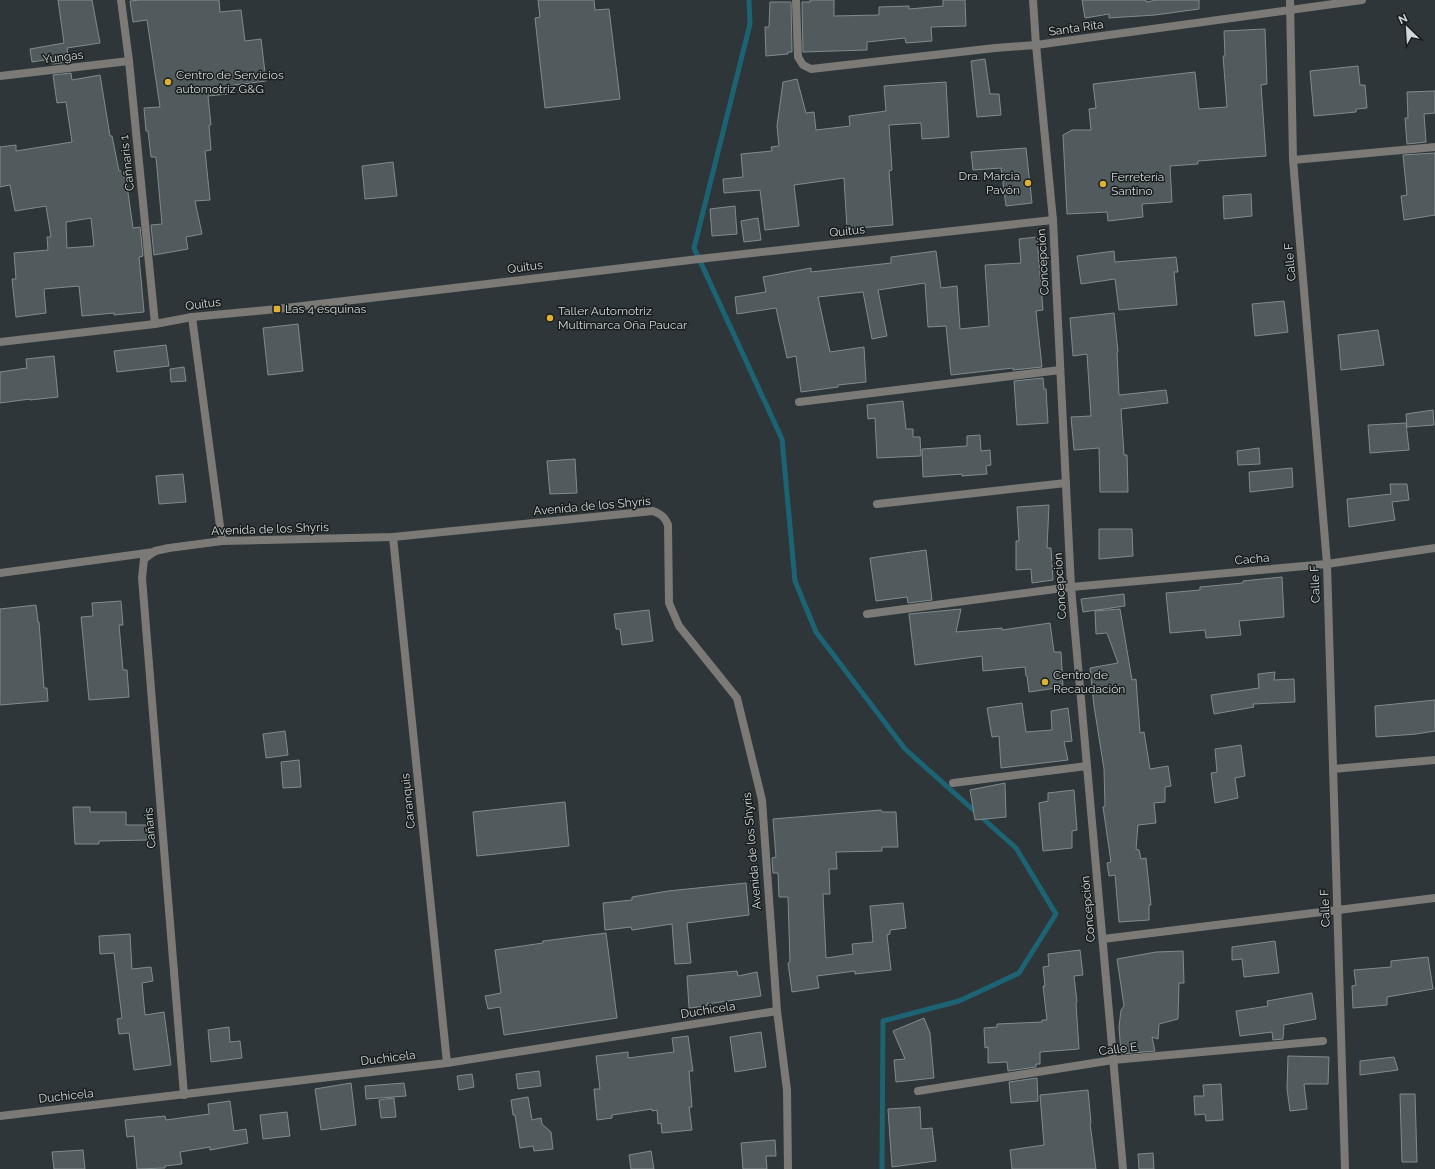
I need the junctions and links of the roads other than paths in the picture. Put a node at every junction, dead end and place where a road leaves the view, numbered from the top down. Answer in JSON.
{"nodes":[{"id":1,"x":121,"y":0,"type":"edge"},
{"id":2,"x":796,"y":0,"type":"edge"},
{"id":3,"x":1033,"y":0,"type":"edge"},
{"id":4,"x":1290,"y":0,"type":"edge"},
{"id":5,"x":1362,"y":0,"type":"edge"},
{"id":6,"x":1290,"y":10,"type":"junction"},
{"id":7,"x":1036,"y":45,"type":"junction"},
{"id":8,"x":129,"y":61,"type":"junction"},
{"id":9,"x":0,"y":76,"type":"edge"},
{"id":10,"x":1435,"y":147,"type":"edge"},
{"id":11,"x":1293,"y":160,"type":"junction"},
{"id":12,"x":1053,"y":220,"type":"junction"},
{"id":13,"x":192,"y":317,"type":"junction"},
{"id":14,"x":155,"y":324,"type":"junction"},
{"id":15,"x":0,"y":342,"type":"edge"},
{"id":16,"x":1060,"y":370,"type":"junction"},
{"id":17,"x":799,"y":402,"type":"dead end"},
{"id":18,"x":1066,"y":483,"type":"junction"},
{"id":19,"x":877,"y":504,"type":"dead end"},
{"id":20,"x":392,"y":537,"type":"junction"},
{"id":21,"x":222,"y":541,"type":"junction"},
{"id":22,"x":1435,"y":548,"type":"edge"},
{"id":23,"x":155,"y":552,"type":"junction"},
{"id":24,"x":144,"y":559,"type":"joint"},
{"id":25,"x":1327,"y":564,"type":"junction"},
{"id":26,"x":0,"y":574,"type":"edge"},
{"id":27,"x":1071,"y":587,"type":"junction"},
{"id":28,"x":867,"y":614,"type":"dead end"},
{"id":29,"x":1435,"y":760,"type":"edge"},
{"id":30,"x":1087,"y":766,"type":"junction"},
{"id":31,"x":1333,"y":769,"type":"junction"},
{"id":32,"x":953,"y":783,"type":"dead end"},
{"id":33,"x":1435,"y":898,"type":"edge"},
{"id":34,"x":1337,"y":910,"type":"junction"},
{"id":35,"x":1103,"y":939,"type":"junction"},
{"id":36,"x":776,"y":1011,"type":"junction"},
{"id":37,"x":1323,"y":1041,"type":"dead end"},
{"id":38,"x":1114,"y":1060,"type":"junction"},
{"id":39,"x":447,"y":1063,"type":"junction"},
{"id":40,"x":918,"y":1091,"type":"dead end"},
{"id":41,"x":184,"y":1095,"type":"junction"},
{"id":42,"x":0,"y":1116,"type":"edge"},
{"id":43,"x":788,"y":1169,"type":"edge"},
{"id":44,"x":1123,"y":1169,"type":"edge"},
{"id":45,"x":1345,"y":1169,"type":"edge"}],
"edges":[{"from":1,"to":8,"type":"street","name":"Cañnaris 1"},
{"from":2,"to":7,"type":"street","name":"Santa Rita"},
{"from":3,"to":7,"type":"street","name":"Concepción"},
{"from":4,"to":6,"type":"street","name":"Calle F"},
{"from":5,"to":6,"type":"street","name":"Santa Rita"},
{"from":6,"to":7,"type":"street","name":"Santa Rita"},
{"from":6,"to":11,"type":"street","name":"Calle F"},
{"from":7,"to":12,"type":"street","name":"Concepción"},
{"from":8,"to":9,"type":"street","name":"Yungas"},
{"from":8,"to":14,"type":"street","name":"Cañnaris 1"},
{"from":10,"to":11,"type":"street"},
{"from":11,"to":25,"type":"street","name":"Calle F"},
{"from":12,"to":13,"type":"street","name":"Quitus"},
{"from":12,"to":16,"type":"street","name":"Concepción"},
{"from":13,"to":14,"type":"street","name":"Quitus"},
{"from":13,"to":21,"type":"street"},
{"from":14,"to":15,"type":"street","name":"Quitus"},
{"from":16,"to":17,"type":"street"},
{"from":16,"to":18,"type":"street","name":"Concepción"},
{"from":18,"to":19,"type":"street"},
{"from":18,"to":27,"type":"street","name":"Concepción"},
{"from":20,"to":21,"type":"street","name":"Avenida de los Shyris"},
{"from":20,"to":36,"type":"street","name":"Avenida de los Shyris"},
{"from":20,"to":39,"type":"street","name":"Caranquis"},
{"from":21,"to":23,"type":"street","name":"Avenida de los Shyris"},
{"from":22,"to":25,"type":"street","name":"Cacha"},
{"from":23,"to":24,"type":"street","name":"Avenida de los Shyris"},
{"from":23,"to":26,"type":"street","name":"Avenida de los Shyris"},
{"from":24,"to":41,"type":"street","name":"Cañaris"},
{"from":25,"to":27,"type":"street","name":"Cacha"},
{"from":25,"to":31,"type":"street","name":"Calle F"},
{"from":27,"to":28,"type":"street","name":"Cacha"},
{"from":27,"to":30,"type":"street","name":"Concepción"},
{"from":29,"to":31,"type":"street"},
{"from":30,"to":32,"type":"street"},
{"from":30,"to":35,"type":"street","name":"Concepción"},
{"from":31,"to":34,"type":"street","name":"Calle F"},
{"from":33,"to":34,"type":"street"},
{"from":34,"to":35,"type":"street"},
{"from":34,"to":45,"type":"street","name":"Calle F"},
{"from":35,"to":38,"type":"street","name":"Concepción"},
{"from":36,"to":39,"type":"street","name":"Duchicela"},
{"from":36,"to":43,"type":"street","name":"Avenida de los Shyris"},
{"from":37,"to":38,"type":"street","name":"Calle E"},
{"from":38,"to":40,"type":"street","name":"Calle E"},
{"from":38,"to":44,"type":"street","name":"Concepción"},
{"from":39,"to":41,"type":"street","name":"Duchicela"},
{"from":41,"to":42,"type":"street","name":"Duchicela"}]}
